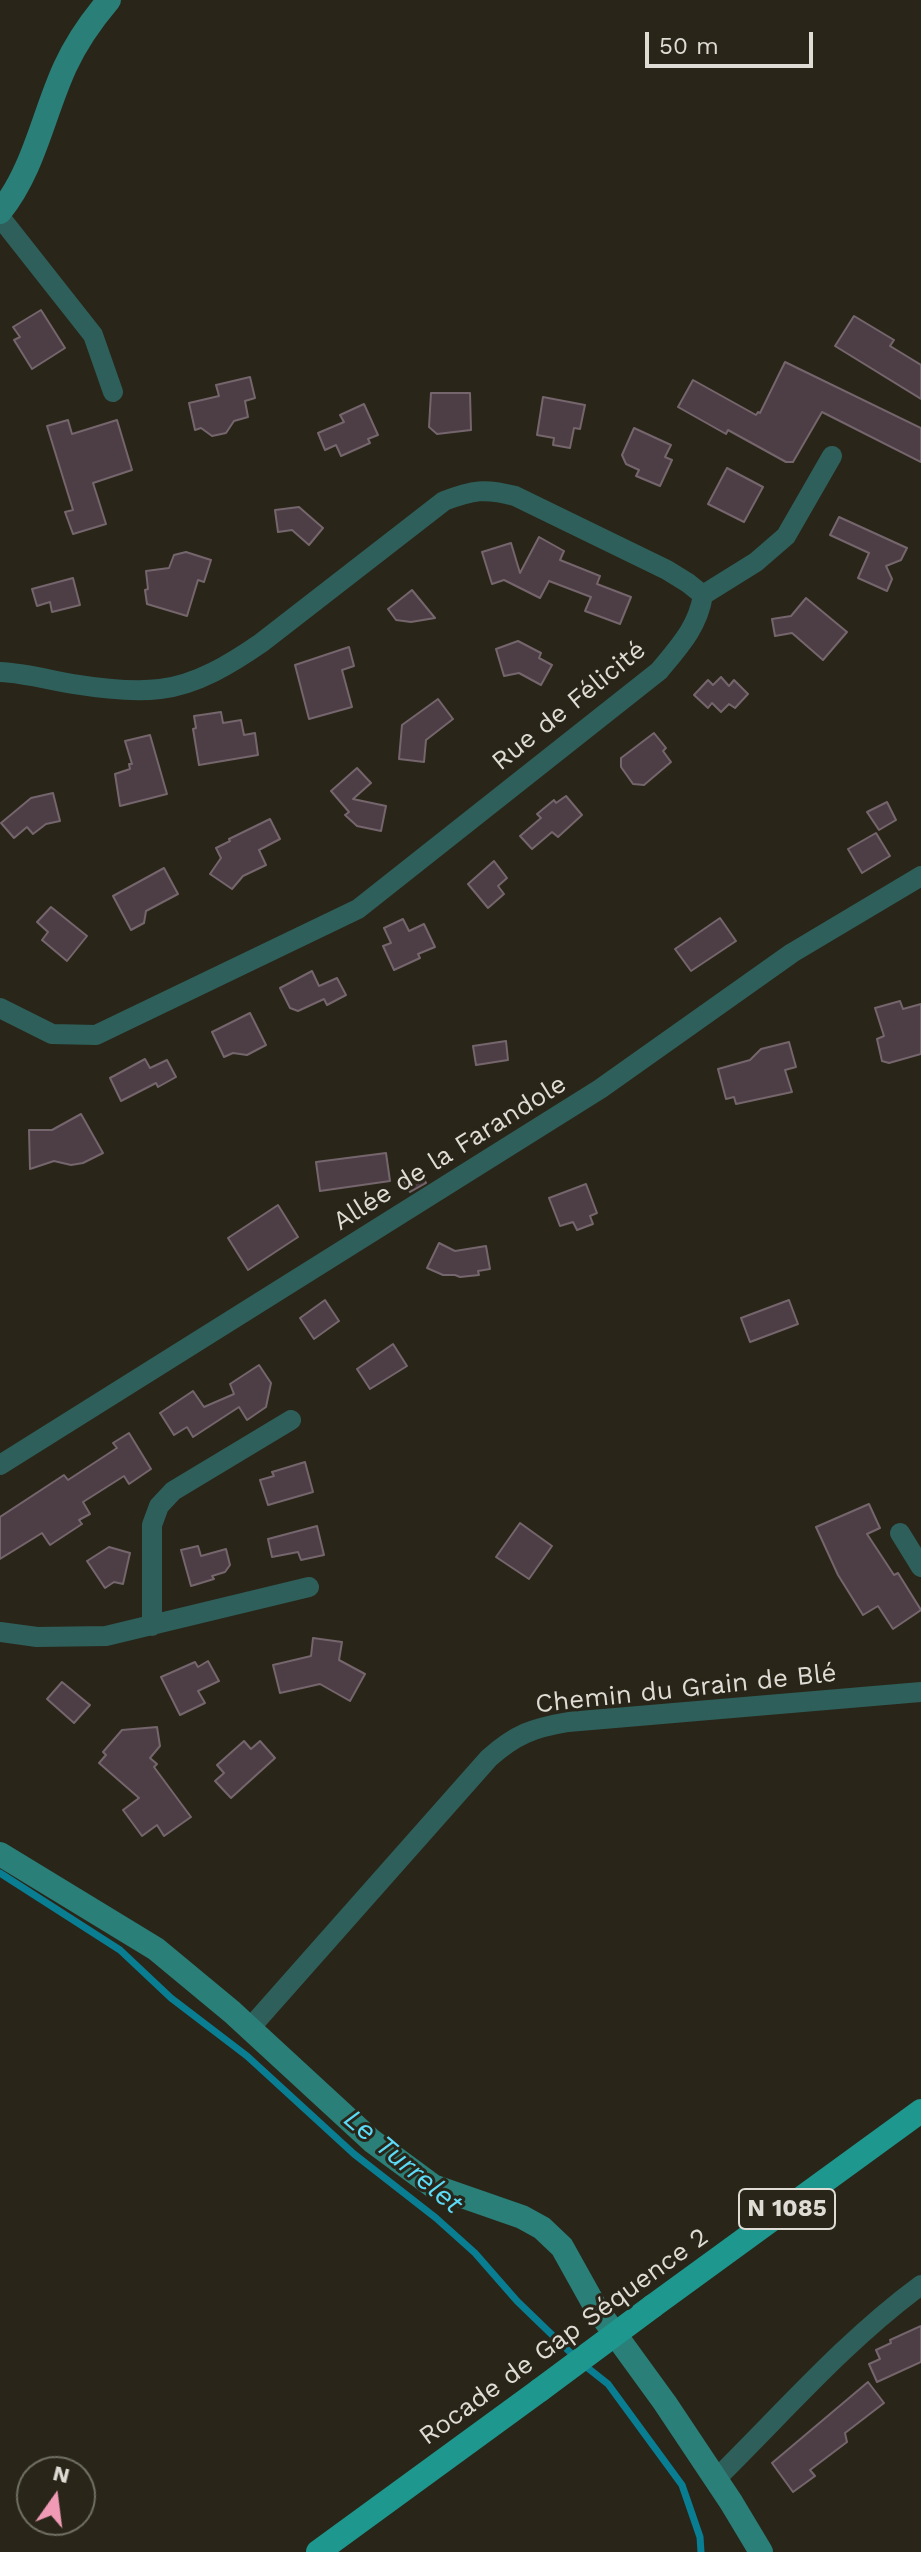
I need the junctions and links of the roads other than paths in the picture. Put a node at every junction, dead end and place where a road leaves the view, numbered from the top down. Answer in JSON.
{"nodes":[{"id":1,"x":109,"y":0,"type":"edge"},
{"id":2,"x":0,"y":214,"type":"edge"},
{"id":3,"x":113,"y":392,"type":"dead end"},
{"id":4,"x":832,"y":456,"type":"dead end"},
{"id":5,"x":703,"y":595,"type":"junction"},
{"id":6,"x":0,"y":672,"type":"edge"},
{"id":7,"x":921,"y":876,"type":"edge"},
{"id":8,"x":0,"y":1008,"type":"edge"},
{"id":9,"x":291,"y":1420,"type":"dead end"},
{"id":10,"x":0,"y":1465,"type":"edge"},
{"id":11,"x":900,"y":1533,"type":"dead end"},
{"id":12,"x":921,"y":1567,"type":"edge"},
{"id":13,"x":309,"y":1587,"type":"dead end"},
{"id":14,"x":152,"y":1626,"type":"junction"},
{"id":15,"x":0,"y":1632,"type":"edge"},
{"id":16,"x":921,"y":1692,"type":"edge"},
{"id":17,"x":0,"y":1854,"type":"edge"},
{"id":18,"x":250,"y":2028,"type":"junction"},
{"id":19,"x":921,"y":2111,"type":"edge"},
{"id":20,"x":921,"y":2285,"type":"edge"},
{"id":21,"x":716,"y":2479,"type":"junction"},
{"id":22,"x":318,"y":2552,"type":"edge"},
{"id":23,"x":761,"y":2552,"type":"edge"}],
"edges":[{"from":1,"to":2,"type":"street"},
{"from":2,"to":3,"type":"street"},
{"from":4,"to":5,"type":"street"},
{"from":5,"to":6,"type":"street"},
{"from":5,"to":8,"type":"street","name":"Rue de Félicité"},
{"from":7,"to":10,"type":"street","name":"Allée de la Farandole"},
{"from":9,"to":14,"type":"street"},
{"from":11,"to":12,"type":"street"},
{"from":13,"to":14,"type":"street"},
{"from":14,"to":15,"type":"street"},
{"from":16,"to":18,"type":"street","name":"Chemin du Grain de Blé"},
{"from":17,"to":18,"type":"street"},
{"from":18,"to":21,"type":"street"},
{"from":19,"to":22,"type":"main road","name":"Rocade de Gap Séquence 2","number":"N 1085","bridge":true},
{"from":20,"to":21,"type":"street"},
{"from":21,"to":23,"type":"street"}]}
